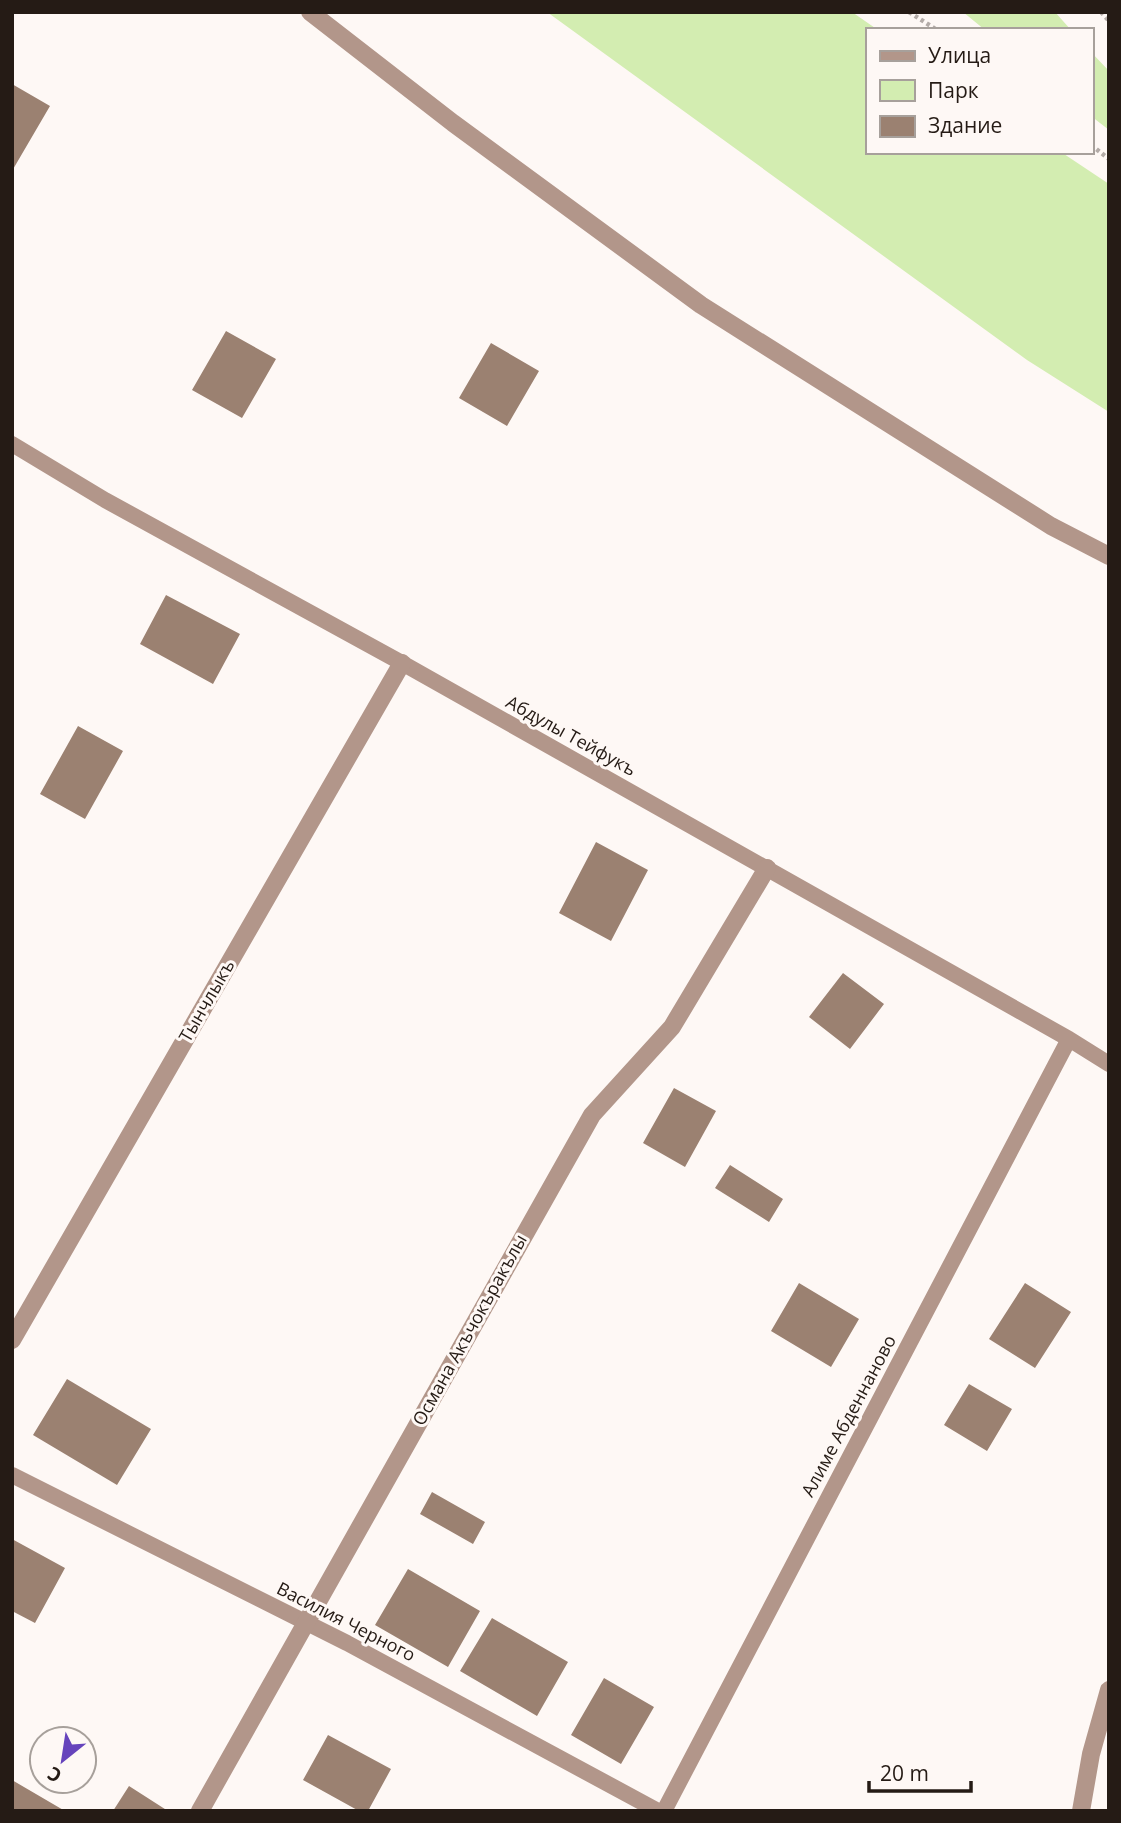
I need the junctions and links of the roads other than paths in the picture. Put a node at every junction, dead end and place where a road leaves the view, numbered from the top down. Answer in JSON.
{"nodes":[{"id":1,"x":310,"y":12,"type":"edge"},
{"id":2,"x":12,"y":444,"type":"edge"},
{"id":3,"x":1109,"y":556,"type":"edge"},
{"id":4,"x":402,"y":663,"type":"junction"},
{"id":5,"x":767,"y":868,"type":"junction"},
{"id":6,"x":1069,"y":1039,"type":"junction"},
{"id":7,"x":1109,"y":1064,"type":"edge"},
{"id":8,"x":12,"y":1340,"type":"edge"},
{"id":9,"x":12,"y":1475,"type":"edge"},
{"id":10,"x":306,"y":1622,"type":"junction"},
{"id":11,"x":1109,"y":1690,"type":"edge"},
{"id":12,"x":200,"y":1811,"type":"edge"},
{"id":13,"x":661,"y":1811,"type":"edge"},
{"id":14,"x":1081,"y":1811,"type":"edge"}],
"edges":[{"from":1,"to":3,"type":"street"},
{"from":2,"to":4,"type":"lane","name":"Абдулы Тейфукъ"},
{"from":4,"to":5,"type":"lane","name":"Абдулы Тейфукъ"},
{"from":4,"to":8,"type":"street","name":"Тынчлыкъ"},
{"from":5,"to":6,"type":"lane","name":"Абдулы Тейфукъ"},
{"from":5,"to":10,"type":"street","name":"Османа Акъчокъракълы"},
{"from":6,"to":7,"type":"lane","name":"Абдулы Тейфукъ"},
{"from":6,"to":13,"type":"lane","name":"Алиме Абденнаново"},
{"from":9,"to":10,"type":"lane","name":"Василия Черного"},
{"from":10,"to":12,"type":"street","name":"Османа Акъчокъракълы"},
{"from":10,"to":13,"type":"lane","name":"Василия Черного"},
{"from":11,"to":14,"type":"street"}]}
